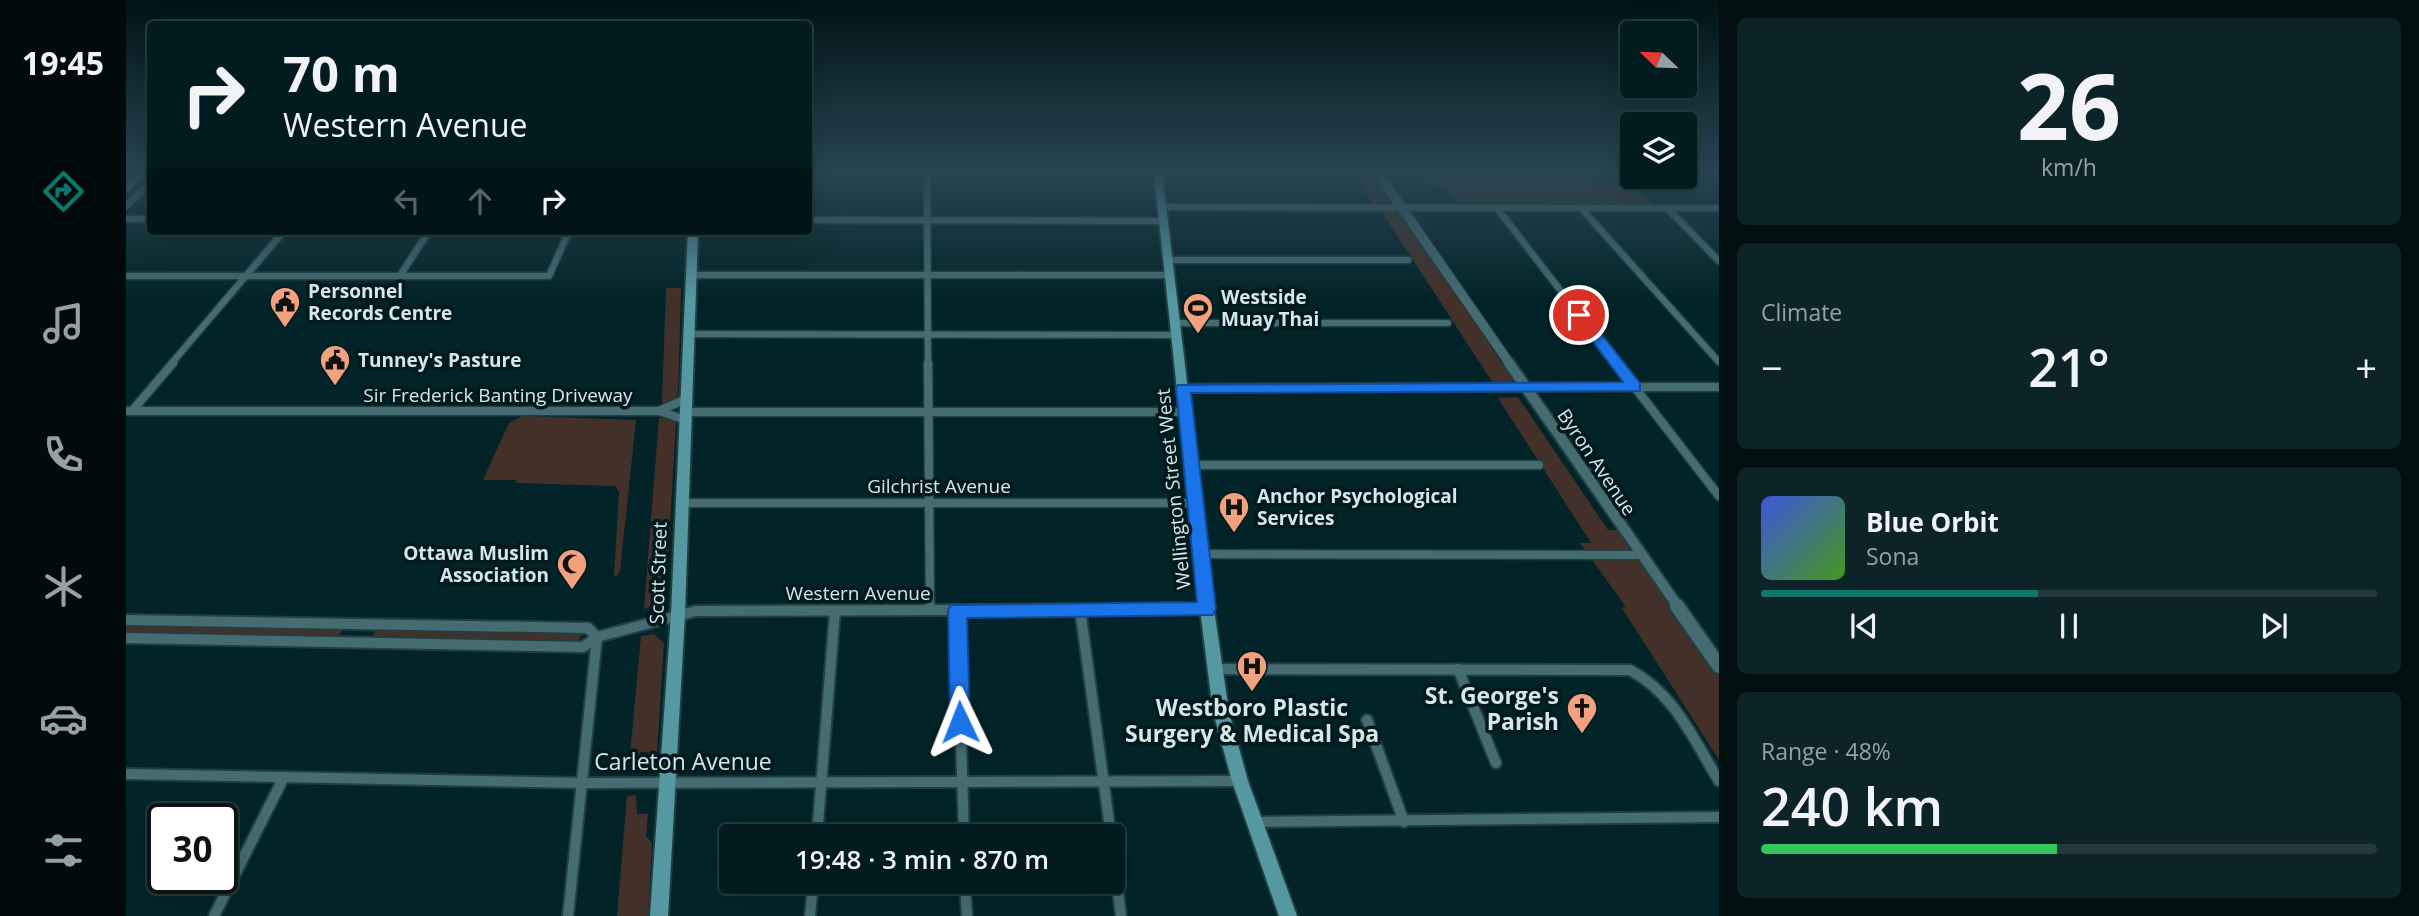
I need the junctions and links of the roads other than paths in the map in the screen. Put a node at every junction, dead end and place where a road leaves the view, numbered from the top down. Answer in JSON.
{"nodes":[{"id":1,"x":927,"y":215,"type":"edge"},
{"id":2,"x":1164,"y":215,"type":"edge"},
{"id":3,"x":1407,"y":215,"type":"edge"},
{"id":4,"x":1502,"y":215,"type":"edge"},
{"id":5,"x":1587,"y":215,"type":"edge"},
{"id":6,"x":1674,"y":215,"type":"edge"},
{"id":7,"x":126,"y":219,"type":"edge"},
{"id":8,"x":147,"y":219,"type":"edge"},
{"id":9,"x":812,"y":220,"type":"edge"},
{"id":10,"x":927,"y":220,"type":"junction"},
{"id":11,"x":1165,"y":221,"type":"junction"},
{"id":12,"x":281,"y":235,"type":"edge"},
{"id":13,"x":426,"y":235,"type":"edge"},
{"id":14,"x":567,"y":235,"type":"edge"},
{"id":15,"x":693,"y":235,"type":"edge"},
{"id":16,"x":1169,"y":260,"type":"junction"},
{"id":17,"x":1408,"y":260,"type":"dead end"},
{"id":18,"x":1719,"y":261,"type":"edge"},
{"id":19,"x":401,"y":274,"type":"junction"},
{"id":20,"x":691,"y":275,"type":"junction"},
{"id":21,"x":928,"y":275,"type":"junction"},
{"id":22,"x":1171,"y":275,"type":"junction"},
{"id":23,"x":126,"y":276,"type":"edge"},
{"id":24,"x":246,"y":276,"type":"junction"},
{"id":25,"x":1448,"y":323,"type":"dead end"},
{"id":26,"x":1177,"y":329,"type":"junction"},
{"id":27,"x":691,"y":334,"type":"junction"},
{"id":28,"x":929,"y":335,"type":"junction"},
{"id":29,"x":1719,"y":362,"type":"edge"},
{"id":30,"x":1525,"y":387,"type":"junction"},
{"id":31,"x":1634,"y":387,"type":"junction"},
{"id":32,"x":1719,"y":387,"type":"edge"},
{"id":33,"x":1183,"y":388,"type":"junction"},
{"id":34,"x":688,"y":398,"type":"junction"},
{"id":35,"x":129,"y":411,"type":"edge"},
{"id":36,"x":659,"y":411,"type":"junction"},
{"id":37,"x":929,"y":412,"type":"junction"},
{"id":38,"x":1185,"y":412,"type":"junction"},
{"id":39,"x":686,"y":416,"type":"junction"},
{"id":40,"x":1192,"y":465,"type":"junction"},
{"id":41,"x":1539,"y":465,"type":"dead end"},
{"id":42,"x":1719,"y":496,"type":"edge"},
{"id":43,"x":930,"y":502,"type":"junction"},
{"id":44,"x":1195,"y":502,"type":"junction"},
{"id":45,"x":682,"y":503,"type":"junction"},
{"id":46,"x":1202,"y":554,"type":"junction"},
{"id":47,"x":1640,"y":555,"type":"junction"},
{"id":48,"x":1207,"y":609,"type":"junction"},
{"id":49,"x":930,"y":610,"type":"junction"},
{"id":50,"x":957,"y":610,"type":"junction"},
{"id":51,"x":1080,"y":610,"type":"junction"},
{"id":52,"x":835,"y":611,"type":"junction"},
{"id":53,"x":678,"y":614,"type":"junction"},
{"id":54,"x":126,"y":621,"type":"edge"},
{"id":55,"x":363,"y":625,"type":"junction"},
{"id":56,"x":597,"y":637,"type":"junction"},
{"id":57,"x":126,"y":638,"type":"edge"},
{"id":58,"x":354,"y":642,"type":"junction"},
{"id":59,"x":1719,"y":666,"type":"edge"},
{"id":60,"x":1215,"y":669,"type":"junction"},
{"id":61,"x":1458,"y":669,"type":"junction"},
{"id":62,"x":1367,"y":720,"type":"dead end"},
{"id":63,"x":1496,"y":763,"type":"dead end"},
{"id":64,"x":126,"y":774,"type":"edge"},
{"id":65,"x":284,"y":777,"type":"junction"},
{"id":66,"x":667,"y":781,"type":"junction"},
{"id":67,"x":1240,"y":781,"type":"junction"},
{"id":68,"x":962,"y":782,"type":"junction"},
{"id":69,"x":1104,"y":782,"type":"junction"},
{"id":70,"x":1719,"y":782,"type":"edge"},
{"id":71,"x":582,"y":783,"type":"junction"},
{"id":72,"x":822,"y":783,"type":"junction"},
{"id":73,"x":1719,"y":817,"type":"edge"},
{"id":74,"x":1254,"y":822,"type":"junction"},
{"id":75,"x":1404,"y":822,"type":"junction"},
{"id":76,"x":818,"y":824,"type":"edge"},
{"id":77,"x":964,"y":824,"type":"edge"},
{"id":78,"x":1109,"y":824,"type":"edge"},
{"id":79,"x":812,"y":894,"type":"edge"},
{"id":80,"x":966,"y":894,"type":"edge"},
{"id":81,"x":1118,"y":894,"type":"edge"},
{"id":82,"x":214,"y":916,"type":"edge"},
{"id":83,"x":568,"y":916,"type":"edge"},
{"id":84,"x":659,"y":916,"type":"edge"},
{"id":85,"x":810,"y":916,"type":"edge"},
{"id":86,"x":967,"y":916,"type":"edge"},
{"id":87,"x":1121,"y":916,"type":"edge"},
{"id":88,"x":1289,"y":916,"type":"edge"}],
"edges":[{"from":1,"to":10,"type":"street"},
{"from":2,"to":11,"type":"main road","name":"Wellington Street West"},
{"from":3,"to":30,"type":"street","name":"Byron Avenue"},
{"from":4,"to":31,"type":"street"},
{"from":5,"to":29,"type":"street"},
{"from":6,"to":18,"type":"street"},
{"from":7,"to":8,"type":"street"},
{"from":9,"to":10,"type":"street"},
{"from":10,"to":11,"type":"street"},
{"from":10,"to":21,"type":"street"},
{"from":11,"to":16,"type":"main road","name":"Wellington Street West"},
{"from":12,"to":24,"type":"street"},
{"from":13,"to":19,"type":"street"},
{"from":14,"to":19,"type":"street"},
{"from":15,"to":20,"type":"main road","name":"Scott Street"},
{"from":16,"to":17,"type":"street"},
{"from":16,"to":22,"type":"main road","name":"Wellington Street West"},
{"from":19,"to":24,"type":"street"},
{"from":20,"to":21,"type":"street"},
{"from":20,"to":27,"type":"main road","name":"Scott Street"},
{"from":21,"to":22,"type":"street"},
{"from":21,"to":28,"type":"street"},
{"from":22,"to":26,"type":"main road","name":"Wellington Street West"},
{"from":23,"to":24,"type":"street"},
{"from":24,"to":35,"type":"street"},
{"from":25,"to":26,"type":"street"},
{"from":26,"to":28,"type":"street"},
{"from":26,"to":33,"type":"main road","name":"Wellington Street West"},
{"from":27,"to":28,"type":"street"},
{"from":27,"to":34,"type":"main road","name":"Scott Street"},
{"from":28,"to":37,"type":"street"},
{"from":30,"to":31,"type":"street"},
{"from":30,"to":33,"type":"street"},
{"from":30,"to":47,"type":"street","name":"Byron Avenue"},
{"from":31,"to":32,"type":"street"},
{"from":31,"to":42,"type":"street"},
{"from":33,"to":38,"type":"main road","name":"Wellington Street West"},
{"from":34,"to":36,"type":"street","name":"Sir Frederick Banting Driveway"},
{"from":34,"to":39,"type":"main road","name":"Scott Street"},
{"from":35,"to":36,"type":"street","name":"Sir Frederick Banting Driveway"},
{"from":36,"to":39,"type":"street","name":"Sir Frederick Banting Driveway"},
{"from":37,"to":38,"type":"street","name":"Sir Frederick Banting Driveway"},
{"from":37,"to":39,"type":"street","name":"Sir Frederick Banting Driveway"},
{"from":37,"to":43,"type":"street"},
{"from":38,"to":40,"type":"main road","name":"Wellington Street West"},
{"from":39,"to":45,"type":"main road","name":"Scott Street"},
{"from":40,"to":41,"type":"street"},
{"from":40,"to":44,"type":"main road","name":"Wellington Street West"},
{"from":43,"to":44,"type":"street","name":"Gilchrist Avenue"},
{"from":43,"to":45,"type":"street","name":"Gilchrist Avenue"},
{"from":43,"to":49,"type":"street"},
{"from":44,"to":46,"type":"main road","name":"Wellington Street West"},
{"from":45,"to":53,"type":"main road","name":"Scott Street"},
{"from":46,"to":47,"type":"street"},
{"from":46,"to":48,"type":"main road","name":"Wellington Street West"},
{"from":47,"to":59,"type":"street","name":"Byron Avenue"},
{"from":48,"to":51,"type":"street","name":"Western Avenue"},
{"from":48,"to":60,"type":"main road","name":"Wellington Street West"},
{"from":49,"to":50,"type":"street","name":"Western Avenue"},
{"from":49,"to":52,"type":"street","name":"Western Avenue"},
{"from":50,"to":51,"type":"street","name":"Western Avenue"},
{"from":50,"to":68,"type":"street"},
{"from":51,"to":69,"type":"street"},
{"from":52,"to":53,"type":"street","name":"Western Avenue"},
{"from":52,"to":72,"type":"street"},
{"from":53,"to":56,"type":"street","name":"Western Avenue"},
{"from":53,"to":66,"type":"main road","name":"Scott Street"},
{"from":54,"to":55,"type":"street"},
{"from":55,"to":56,"type":"street"},
{"from":55,"to":58,"type":"street"},
{"from":56,"to":58,"type":"street","name":"Western Avenue"},
{"from":56,"to":71,"type":"street"},
{"from":57,"to":58,"type":"street","name":"Western Avenue"},
{"from":60,"to":61,"type":"street"},
{"from":60,"to":67,"type":"main road","name":"Wellington Street West"},
{"from":61,"to":63,"type":"street"},
{"from":61,"to":70,"type":"street"},
{"from":62,"to":75,"type":"street"},
{"from":64,"to":65,"type":"street","name":"Carleton Avenue"},
{"from":65,"to":71,"type":"street","name":"Carleton Avenue"},
{"from":65,"to":82,"type":"street"},
{"from":66,"to":71,"type":"street","name":"Carleton Avenue"},
{"from":66,"to":72,"type":"street","name":"Carleton Avenue"},
{"from":66,"to":84,"type":"main road","name":"Scott Street"},
{"from":67,"to":69,"type":"street","name":"Carleton Avenue"},
{"from":67,"to":74,"type":"main road","name":"Wellington Street West"},
{"from":68,"to":69,"type":"street","name":"Carleton Avenue"},
{"from":68,"to":72,"type":"street","name":"Carleton Avenue"},
{"from":68,"to":77,"type":"street"},
{"from":69,"to":78,"type":"street"},
{"from":71,"to":83,"type":"street"},
{"from":72,"to":76,"type":"street"},
{"from":73,"to":75,"type":"street"},
{"from":74,"to":75,"type":"street"},
{"from":74,"to":88,"type":"main road","name":"Wellington Street West"},
{"from":79,"to":85,"type":"street"},
{"from":80,"to":86,"type":"street"},
{"from":81,"to":87,"type":"street"}]}
